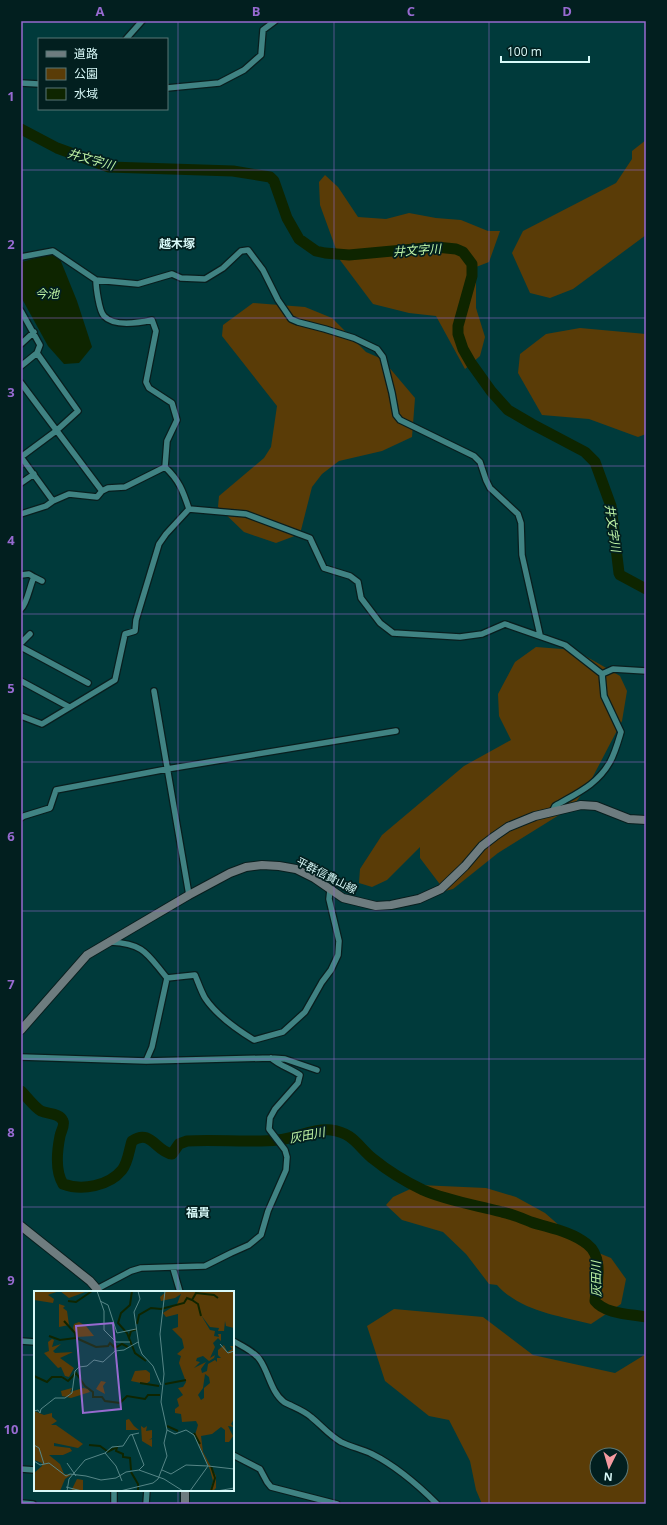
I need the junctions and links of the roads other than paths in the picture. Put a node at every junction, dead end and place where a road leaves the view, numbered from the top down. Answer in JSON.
{"nodes":[{"id":1,"x":142,"y":21,"type":"edge"},
{"id":2,"x":275,"y":21,"type":"edge"},
{"id":3,"x":127,"y":38,"type":"edge"},
{"id":4,"x":21,"y":84,"type":"edge"},
{"id":5,"x":38,"y":84,"type":"edge"},
{"id":6,"x":168,"y":88,"type":"edge"},
{"id":7,"x":21,"y":257,"type":"edge"},
{"id":8,"x":96,"y":280,"type":"junction"},
{"id":9,"x":21,"y":311,"type":"edge"},
{"id":10,"x":23,"y":319,"type":"edge"},
{"id":11,"x":34,"y":332,"type":"junction"},
{"id":12,"x":21,"y":344,"type":"edge"},
{"id":13,"x":37,"y":353,"type":"junction"},
{"id":14,"x":24,"y":360,"type":"edge"},
{"id":15,"x":21,"y":366,"type":"edge"},
{"id":16,"x":21,"y":383,"type":"edge"},
{"id":17,"x":56,"y":431,"type":"junction"},
{"id":18,"x":21,"y":457,"type":"edge"},
{"id":19,"x":165,"y":467,"type":"junction"},
{"id":20,"x":34,"y":474,"type":"junction"},
{"id":21,"x":21,"y":483,"type":"edge"},
{"id":22,"x":102,"y":491,"type":"junction"},
{"id":23,"x":53,"y":501,"type":"junction"},
{"id":24,"x":189,"y":509,"type":"junction"},
{"id":25,"x":21,"y":514,"type":"edge"},
{"id":26,"x":21,"y":575,"type":"edge"},
{"id":27,"x":34,"y":577,"type":"junction"},
{"id":28,"x":42,"y":581,"type":"dead end"},
{"id":29,"x":21,"y":609,"type":"edge"},
{"id":30,"x":30,"y":634,"type":"dead end"},
{"id":31,"x":540,"y":635,"type":"junction"},
{"id":32,"x":21,"y":643,"type":"edge"},
{"id":33,"x":21,"y":647,"type":"edge"},
{"id":34,"x":646,"y":671,"type":"edge"},
{"id":35,"x":602,"y":674,"type":"junction"},
{"id":36,"x":21,"y":681,"type":"edge"},
{"id":37,"x":88,"y":682,"type":"dead end"},
{"id":38,"x":154,"y":691,"type":"dead end"},
{"id":39,"x":69,"y":707,"type":"junction"},
{"id":40,"x":21,"y":716,"type":"edge"},
{"id":41,"x":396,"y":731,"type":"dead end"},
{"id":42,"x":167,"y":769,"type":"junction"},
{"id":43,"x":552,"y":812,"type":"junction"},
{"id":44,"x":21,"y":818,"type":"edge"},
{"id":45,"x":646,"y":820,"type":"edge"},
{"id":46,"x":330,"y":890,"type":"junction"},
{"id":47,"x":189,"y":895,"type":"junction"},
{"id":48,"x":109,"y":942,"type":"junction"},
{"id":49,"x":168,"y":978,"type":"junction"},
{"id":50,"x":21,"y":1030,"type":"edge"},
{"id":51,"x":21,"y":1057,"type":"edge"},
{"id":52,"x":271,"y":1058,"type":"junction"},
{"id":53,"x":146,"y":1061,"type":"junction"},
{"id":54,"x":317,"y":1070,"type":"dead end"},
{"id":55,"x":21,"y":1226,"type":"edge"},
{"id":56,"x":173,"y":1268,"type":"junction"},
{"id":57,"x":98,"y":1290,"type":"edge"},
{"id":58,"x":180,"y":1291,"type":"edge"},
{"id":59,"x":21,"y":1341,"type":"edge"},
{"id":60,"x":34,"y":1342,"type":"edge"},
{"id":61,"x":234,"y":1342,"type":"edge"},
{"id":62,"x":234,"y":1455,"type":"edge"},
{"id":63,"x":21,"y":1469,"type":"edge"},
{"id":64,"x":34,"y":1470,"type":"edge"},
{"id":65,"x":114,"y":1491,"type":"edge"},
{"id":66,"x":146,"y":1491,"type":"edge"},
{"id":67,"x":185,"y":1491,"type":"edge"},
{"id":68,"x":21,"y":1503,"type":"edge"},
{"id":69,"x":34,"y":1504,"type":"edge"},
{"id":70,"x":114,"y":1504,"type":"edge"},
{"id":71,"x":146,"y":1504,"type":"edge"},
{"id":72,"x":185,"y":1504,"type":"edge"},
{"id":73,"x":337,"y":1504,"type":"edge"},
{"id":74,"x":437,"y":1504,"type":"edge"}],
"edges":[{"from":1,"to":3,"type":"street"},
{"from":2,"to":6,"type":"street"},
{"from":4,"to":5,"type":"street"},
{"from":7,"to":8,"type":"street"},
{"from":8,"to":19,"type":"street"},
{"from":8,"to":31,"type":"street"},
{"from":9,"to":10,"type":"street"},
{"from":10,"to":11,"type":"street"},
{"from":11,"to":12,"type":"street"},
{"from":11,"to":13,"type":"street"},
{"from":13,"to":14,"type":"street"},
{"from":13,"to":17,"type":"street"},
{"from":14,"to":15,"type":"street"},
{"from":16,"to":17,"type":"street"},
{"from":17,"to":18,"type":"street"},
{"from":17,"to":22,"type":"street"},
{"from":18,"to":20,"type":"street"},
{"from":19,"to":22,"type":"street"},
{"from":19,"to":24,"type":"street"},
{"from":20,"to":21,"type":"street"},
{"from":20,"to":23,"type":"street"},
{"from":22,"to":23,"type":"street"},
{"from":23,"to":25,"type":"street"},
{"from":24,"to":31,"type":"street"},
{"from":24,"to":39,"type":"street"},
{"from":26,"to":27,"type":"street"},
{"from":27,"to":28,"type":"street"},
{"from":27,"to":29,"type":"street"},
{"from":30,"to":32,"type":"street"},
{"from":31,"to":35,"type":"street"},
{"from":33,"to":37,"type":"street"},
{"from":34,"to":35,"type":"street"},
{"from":35,"to":43,"type":"street"},
{"from":36,"to":39,"type":"street"},
{"from":38,"to":42,"type":"street"},
{"from":39,"to":40,"type":"street"},
{"from":41,"to":42,"type":"street"},
{"from":42,"to":44,"type":"street"},
{"from":42,"to":47,"type":"street"},
{"from":43,"to":45,"type":"main road","name":"平群信貴山線"},
{"from":43,"to":46,"type":"main road","name":"平群信貴山線"},
{"from":46,"to":47,"type":"main road","name":"平群信貴山線"},
{"from":46,"to":49,"type":"street"},
{"from":47,"to":48,"type":"main road","name":"平群信貴山線"},
{"from":48,"to":49,"type":"street"},
{"from":48,"to":50,"type":"main road","name":"平群信貴山線"},
{"from":49,"to":53,"type":"street"},
{"from":51,"to":53,"type":"street"},
{"from":52,"to":53,"type":"street"},
{"from":52,"to":54,"type":"street"},
{"from":52,"to":56,"type":"street"},
{"from":55,"to":57,"type":"main road"},
{"from":56,"to":57,"type":"street"},
{"from":56,"to":58,"type":"street"},
{"from":59,"to":60,"type":"street"},
{"from":61,"to":74,"type":"street"},
{"from":62,"to":73,"type":"street"},
{"from":63,"to":64,"type":"street"},
{"from":65,"to":70,"type":"street"},
{"from":66,"to":71,"type":"street"},
{"from":67,"to":72,"type":"main road"},
{"from":68,"to":69,"type":"street"}]}
